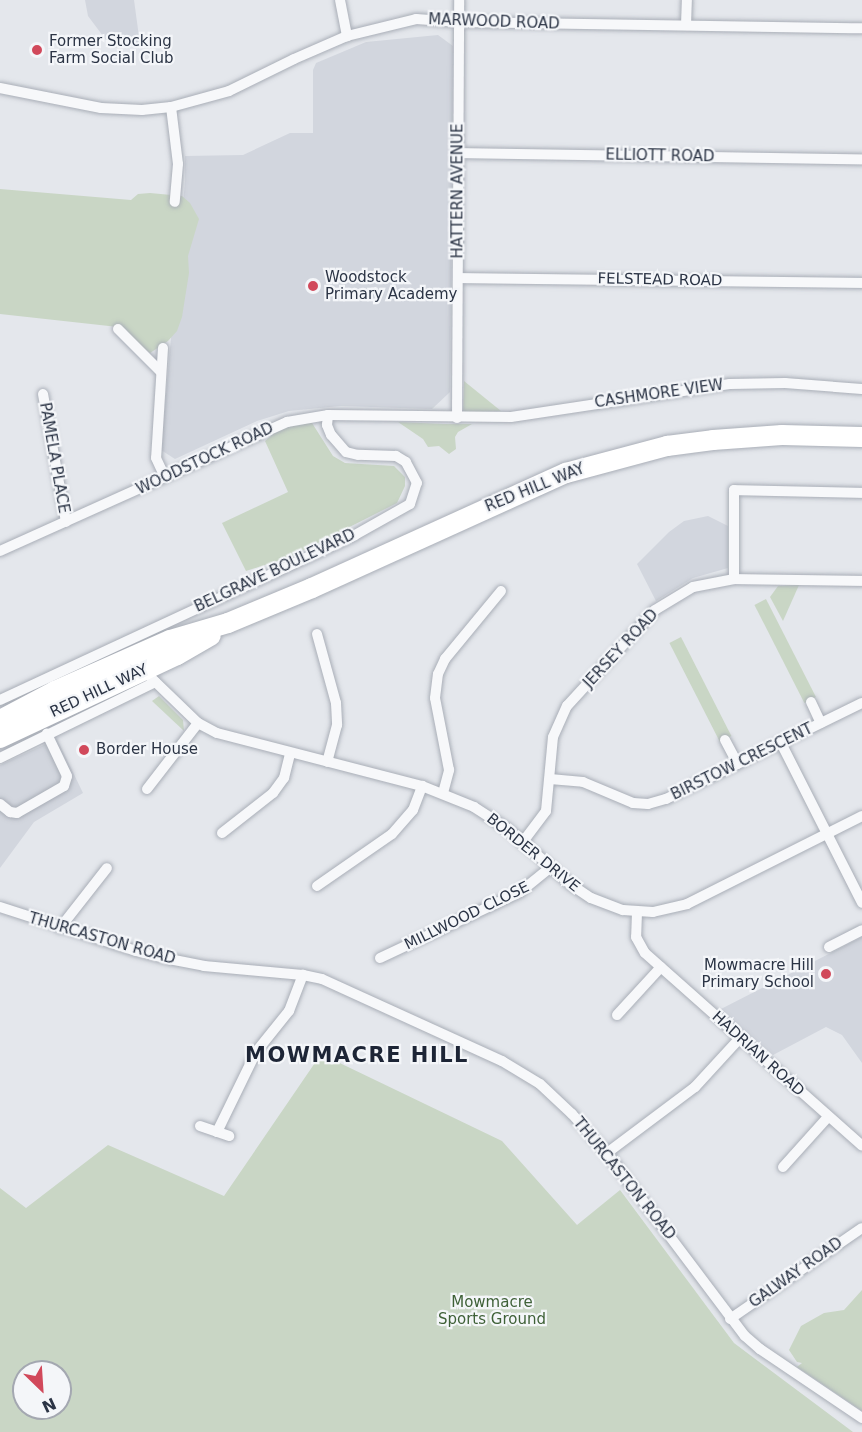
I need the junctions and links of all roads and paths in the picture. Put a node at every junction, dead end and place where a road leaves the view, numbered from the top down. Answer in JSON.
{"nodes":[{"id":1,"x":340,"y":0,"type":"edge"},
{"id":2,"x":459,"y":0,"type":"edge"},
{"id":3,"x":687,"y":0,"type":"edge"},
{"id":4,"x":459,"y":22,"type":"junction"},
{"id":5,"x":686,"y":25,"type":"junction"},
{"id":6,"x":862,"y":28,"type":"edge"},
{"id":7,"x":347,"y":36,"type":"junction"},
{"id":8,"x":0,"y":88,"type":"edge"},
{"id":9,"x":171,"y":107,"type":"junction"},
{"id":10,"x":459,"y":153,"type":"junction"},
{"id":11,"x":862,"y":159,"type":"edge"},
{"id":12,"x":175,"y":202,"type":"dead end"},
{"id":13,"x":458,"y":278,"type":"junction"},
{"id":14,"x":862,"y":283,"type":"edge"},
{"id":15,"x":118,"y":329,"type":"dead end"},
{"id":16,"x":163,"y":348,"type":"dead end"},
{"id":17,"x":160,"y":371,"type":"junction"},
{"id":18,"x":862,"y":389,"type":"edge"},
{"id":19,"x":43,"y":394,"type":"dead end"},
{"id":20,"x":328,"y":415,"type":"junction"},
{"id":21,"x":457,"y":418,"type":"junction"},
{"id":22,"x":862,"y":437,"type":"edge"},
{"id":23,"x":165,"y":477,"type":"junction"},
{"id":24,"x":862,"y":493,"type":"edge"},
{"id":25,"x":66,"y":522,"type":"junction"},
{"id":26,"x":0,"y":551,"type":"edge"},
{"id":27,"x":734,"y":579,"type":"junction"},
{"id":28,"x":862,"y":580,"type":"edge"},
{"id":29,"x":501,"y":591,"type":"dead end"},
{"id":30,"x":317,"y":634,"type":"dead end"},
{"id":31,"x":143,"y":670,"type":"junction"},
{"id":32,"x":0,"y":700,"type":"edge"},
{"id":33,"x":810,"y":702,"type":"dead end"},
{"id":34,"x":862,"y":703,"type":"edge"},
{"id":35,"x":0,"y":720,"type":"edge"},
{"id":36,"x":198,"y":723,"type":"junction"},
{"id":37,"x":821,"y":723,"type":"junction"},
{"id":38,"x":47,"y":734,"type":"junction"},
{"id":39,"x":0,"y":738,"type":"edge"},
{"id":40,"x":725,"y":740,"type":"dead end"},
{"id":41,"x":781,"y":743,"type":"junction"},
{"id":42,"x":290,"y":754,"type":"junction"},
{"id":43,"x":0,"y":758,"type":"edge"},
{"id":44,"x":327,"y":762,"type":"junction"},
{"id":45,"x":738,"y":764,"type":"junction"},
{"id":46,"x":550,"y":779,"type":"junction"},
{"id":47,"x":422,"y":786,"type":"junction"},
{"id":48,"x":147,"y":789,"type":"dead end"},
{"id":49,"x":443,"y":793,"type":"junction"},
{"id":50,"x":0,"y":804,"type":"edge"},
{"id":51,"x":862,"y":816,"type":"edge"},
{"id":52,"x":222,"y":833,"type":"dead end"},
{"id":53,"x":827,"y":834,"type":"junction"},
{"id":54,"x":522,"y":843,"type":"junction"},
{"id":55,"x":108,"y":868,"type":"dead end"},
{"id":56,"x":550,"y":868,"type":"junction"},
{"id":57,"x":332,"y":891,"type":"dead end"},
{"id":58,"x":862,"y":903,"type":"edge"},
{"id":59,"x":0,"y":907,"type":"edge"},
{"id":60,"x":637,"y":912,"type":"junction"},
{"id":61,"x":60,"y":928,"type":"junction"},
{"id":62,"x":862,"y":930,"type":"edge"},
{"id":63,"x":829,"y":946,"type":"dead end"},
{"id":64,"x":380,"y":958,"type":"dead end"},
{"id":65,"x":660,"y":967,"type":"junction"},
{"id":66,"x":303,"y":975,"type":"junction"},
{"id":67,"x":617,"y":1016,"type":"dead end"},
{"id":68,"x":741,"y":1037,"type":"junction"},
{"id":69,"x":828,"y":1117,"type":"junction"},
{"id":70,"x":200,"y":1126,"type":"dead end"},
{"id":71,"x":217,"y":1132,"type":"junction"},
{"id":72,"x":229,"y":1136,"type":"dead end"},
{"id":73,"x":862,"y":1146,"type":"edge"},
{"id":74,"x":607,"y":1153,"type":"junction"},
{"id":75,"x":783,"y":1167,"type":"dead end"},
{"id":76,"x":862,"y":1228,"type":"edge"},
{"id":77,"x":730,"y":1319,"type":"junction"},
{"id":78,"x":862,"y":1418,"type":"edge"}],
"edges":[{"from":1,"to":7,"type":"street"},
{"from":2,"to":4,"type":"street","name":"HATTERN AVENUE"},
{"from":3,"to":5,"type":"street"},
{"from":4,"to":5,"type":"street","name":"MARWOOD ROAD"},
{"from":4,"to":7,"type":"street","name":"MARWOOD ROAD"},
{"from":4,"to":10,"type":"street","name":"HATTERN AVENUE"},
{"from":5,"to":6,"type":"street","name":"MARWOOD ROAD"},
{"from":7,"to":9,"type":"street","name":"MARWOOD ROAD"},
{"from":8,"to":9,"type":"street","name":"MARWOOD ROAD"},
{"from":9,"to":12,"type":"street"},
{"from":10,"to":11,"type":"street","name":"ELLIOTT ROAD"},
{"from":10,"to":13,"type":"street","name":"HATTERN AVENUE"},
{"from":13,"to":14,"type":"street","name":"FELSTEAD ROAD"},
{"from":13,"to":21,"type":"street","name":"HATTERN AVENUE"},
{"from":15,"to":17,"type":"street"},
{"from":16,"to":17,"type":"street"},
{"from":17,"to":23,"type":"street"},
{"from":18,"to":21,"type":"street","name":"CASHMORE VIEW"},
{"from":19,"to":25,"type":"street","name":"PAMELA PLACE"},
{"from":20,"to":21,"type":"street","name":"WOODSTOCK ROAD"},
{"from":20,"to":23,"type":"street","name":"WOODSTOCK ROAD"},
{"from":20,"to":32,"type":"street","name":"BELGRAVE BOULEVARD"},
{"from":22,"to":31,"type":"highway","name":"RED HILL WAY"},
{"from":23,"to":25,"type":"street","name":"WOODSTOCK ROAD"},
{"from":24,"to":27,"type":"street"},
{"from":25,"to":26,"type":"street","name":"WOODSTOCK ROAD"},
{"from":27,"to":28,"type":"street"},
{"from":27,"to":46,"type":"street","name":"JERSEY ROAD"},
{"from":29,"to":49,"type":"street"},
{"from":30,"to":44,"type":"street"},
{"from":31,"to":35,"type":"highway","name":"RED HILL WAY"},
{"from":31,"to":36,"type":"street","name":"BORDER DRIVE"},
{"from":31,"to":38,"type":"street"},
{"from":31,"to":39,"type":"highway","name":"RED HILL WAY"},
{"from":33,"to":37,"type":"street"},
{"from":34,"to":37,"type":"street","name":"BIRSTOW CRESCENT"},
{"from":36,"to":42,"type":"street","name":"BORDER DRIVE"},
{"from":36,"to":48,"type":"street"},
{"from":37,"to":41,"type":"street","name":"BIRSTOW CRESCENT"},
{"from":38,"to":43,"type":"street"},
{"from":38,"to":50,"type":"street"},
{"from":40,"to":45,"type":"street"},
{"from":41,"to":45,"type":"street","name":"BIRSTOW CRESCENT"},
{"from":41,"to":53,"type":"street"},
{"from":42,"to":44,"type":"street","name":"BORDER DRIVE"},
{"from":42,"to":52,"type":"street"},
{"from":44,"to":47,"type":"street","name":"BORDER DRIVE"},
{"from":45,"to":46,"type":"street","name":"BIRSTOW CRESCENT"},
{"from":46,"to":54,"type":"street","name":"JERSEY ROAD"},
{"from":47,"to":49,"type":"street","name":"BORDER DRIVE"},
{"from":47,"to":57,"type":"street"},
{"from":49,"to":54,"type":"street","name":"BORDER DRIVE"},
{"from":51,"to":53,"type":"street","name":"BORDER DRIVE"},
{"from":53,"to":58,"type":"street"},
{"from":53,"to":60,"type":"street","name":"BORDER DRIVE"},
{"from":54,"to":56,"type":"street","name":"BORDER DRIVE"},
{"from":55,"to":61,"type":"street"},
{"from":56,"to":60,"type":"street","name":"BORDER DRIVE"},
{"from":56,"to":64,"type":"street","name":"MILLWOOD CLOSE"},
{"from":59,"to":61,"type":"street","name":"THURCASTON ROAD"},
{"from":60,"to":65,"type":"street","name":"HADRIAN ROAD"},
{"from":61,"to":66,"type":"street","name":"THURCASTON ROAD"},
{"from":62,"to":63,"type":"street"},
{"from":65,"to":67,"type":"street"},
{"from":65,"to":68,"type":"street","name":"HADRIAN ROAD"},
{"from":66,"to":71,"type":"street"},
{"from":66,"to":74,"type":"street","name":"THURCASTON ROAD"},
{"from":68,"to":69,"type":"street","name":"HADRIAN ROAD"},
{"from":68,"to":74,"type":"street"},
{"from":69,"to":73,"type":"street","name":"HADRIAN ROAD"},
{"from":69,"to":75,"type":"street"},
{"from":70,"to":71,"type":"street"},
{"from":71,"to":72,"type":"street"},
{"from":74,"to":77,"type":"street","name":"THURCASTON ROAD"},
{"from":76,"to":77,"type":"street","name":"GALWAY ROAD"},
{"from":77,"to":78,"type":"street","name":"THURCASTON ROAD"}]}
